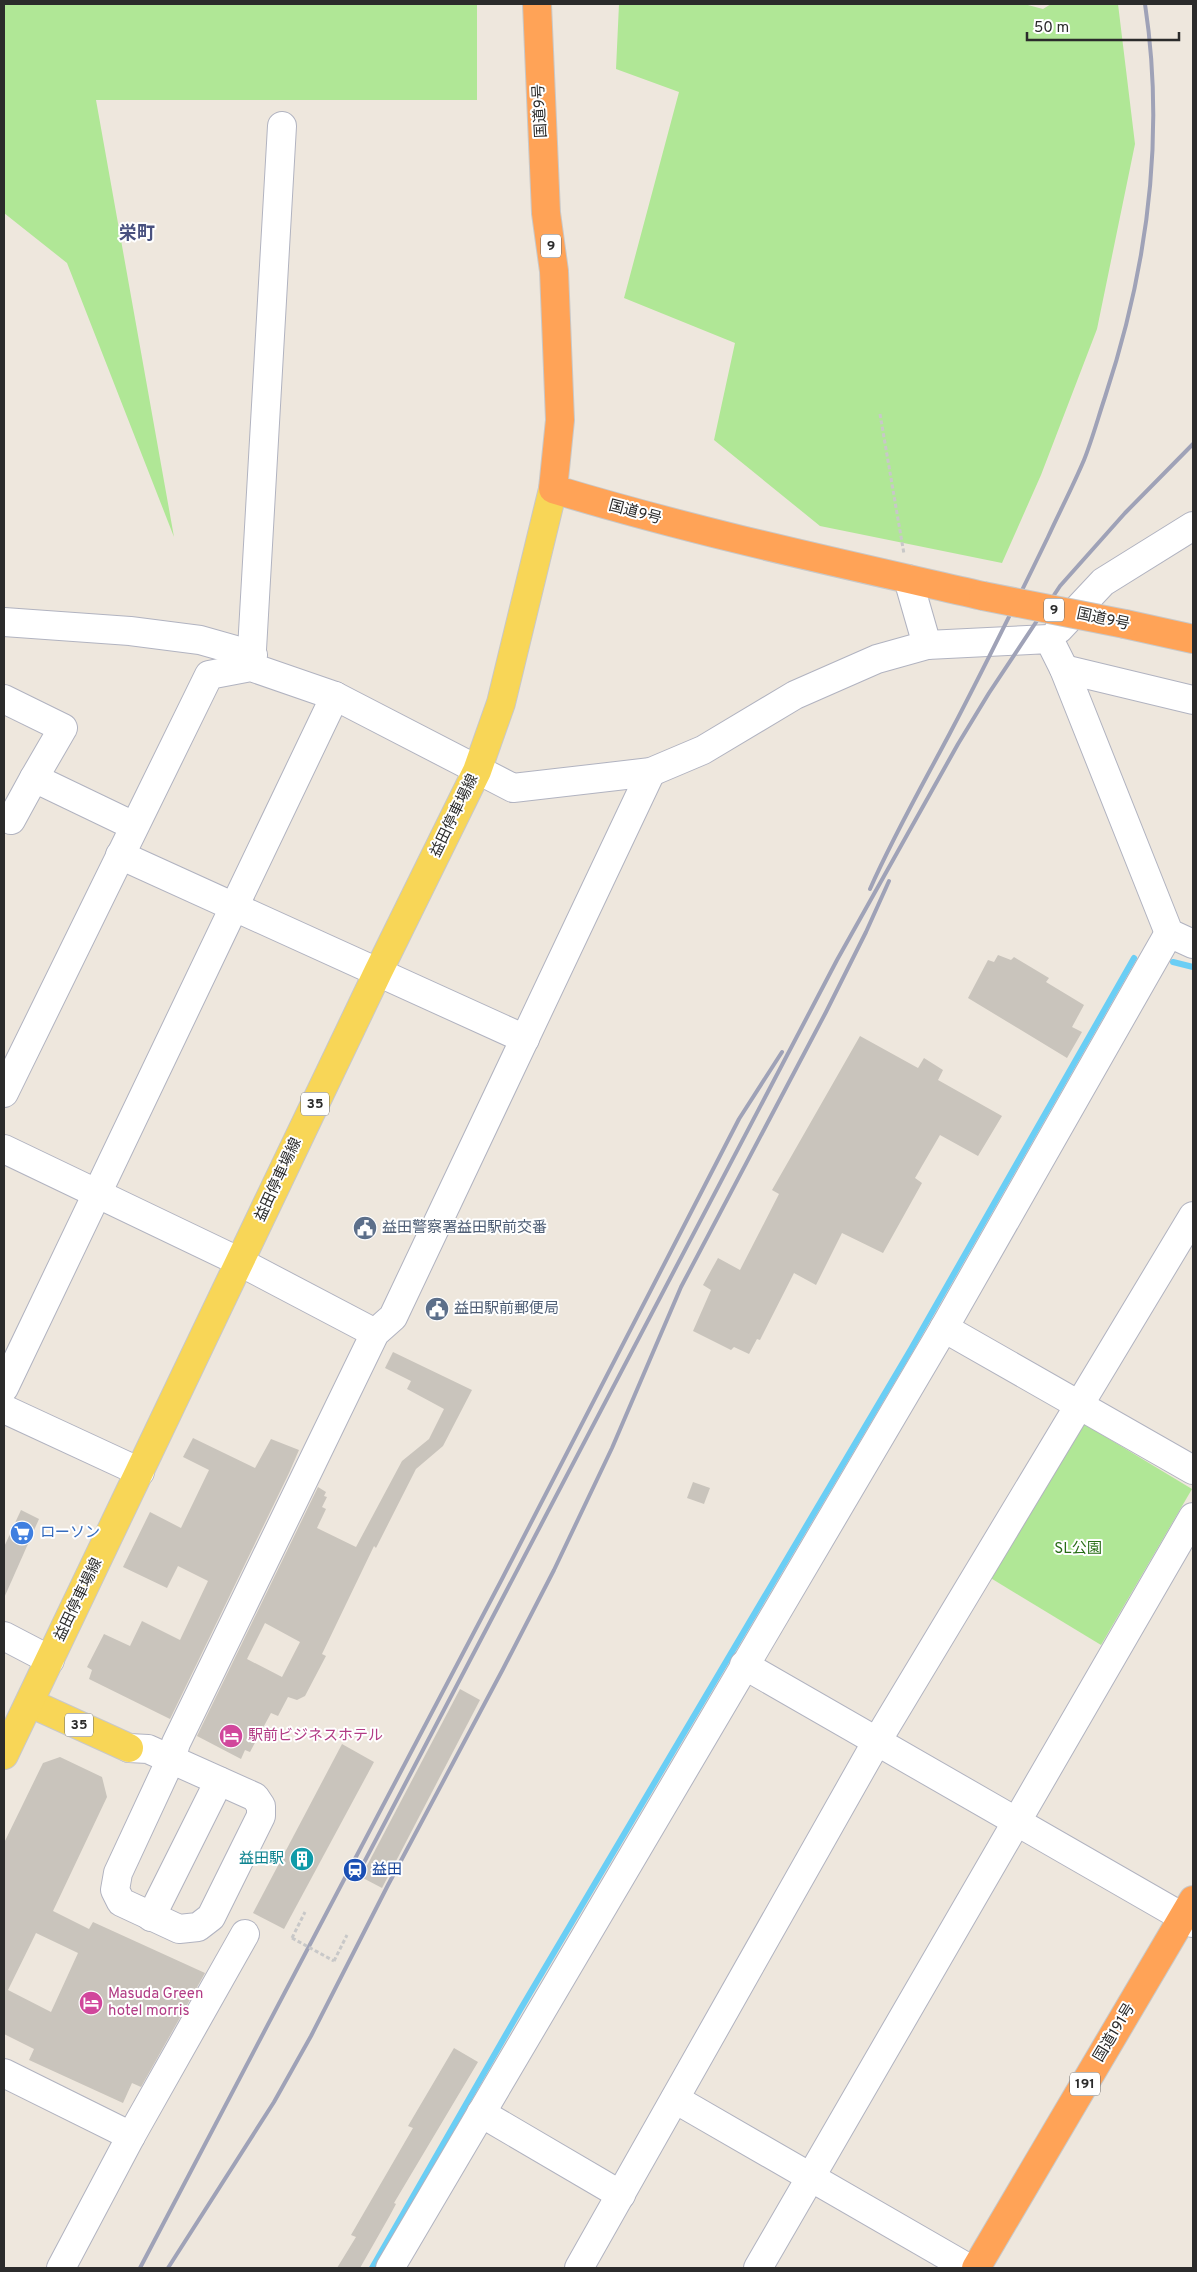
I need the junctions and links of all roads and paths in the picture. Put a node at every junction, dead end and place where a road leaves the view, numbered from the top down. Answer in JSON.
{"nodes":[{"id":1,"x":536,"y":4,"type":"edge"},
{"id":2,"x":282,"y":126,"type":"dead end"},
{"id":3,"x":880,"y":414,"type":"dead end"},
{"id":4,"x":554,"y":489,"type":"junction"},
{"id":5,"x":1193,"y":526,"type":"edge"},
{"id":6,"x":908,"y":579,"type":"junction"},
{"id":7,"x":4,"y":622,"type":"edge"},
{"id":8,"x":1050,"y":639,"type":"junction"},
{"id":9,"x":1193,"y":639,"type":"edge"},
{"id":10,"x":927,"y":644,"type":"junction"},
{"id":11,"x":252,"y":661,"type":"junction"},
{"id":12,"x":1064,"y":669,"type":"junction"},
{"id":13,"x":335,"y":696,"type":"junction"},
{"id":14,"x":4,"y":699,"type":"edge"},
{"id":15,"x":1193,"y":700,"type":"edge"},
{"id":16,"x":477,"y":770,"type":"junction"},
{"id":17,"x":651,"y":772,"type":"junction"},
{"id":18,"x":34,"y":778,"type":"junction"},
{"id":19,"x":4,"y":816,"type":"edge"},
{"id":20,"x":134,"y":826,"type":"junction"},
{"id":21,"x":120,"y":855,"type":"junction"},
{"id":22,"x":234,"y":907,"type":"junction"},
{"id":23,"x":1181,"y":938,"type":"edge"},
{"id":24,"x":378,"y":972,"type":"junction"},
{"id":25,"x":525,"y":1039,"type":"junction"},
{"id":26,"x":4,"y":1093,"type":"edge"},
{"id":27,"x":4,"y":1149,"type":"edge"},
{"id":28,"x":97,"y":1194,"type":"junction"},
{"id":29,"x":1193,"y":1216,"type":"edge"},
{"id":30,"x":240,"y":1262,"type":"junction"},
{"id":31,"x":944,"y":1328,"type":"junction"},
{"id":32,"x":375,"y":1333,"type":"junction"},
{"id":33,"x":4,"y":1388,"type":"edge"},
{"id":34,"x":1080,"y":1405,"type":"junction"},
{"id":35,"x":4,"y":1409,"type":"edge"},
{"id":36,"x":1193,"y":1470,"type":"edge"},
{"id":37,"x":140,"y":1472,"type":"junction"},
{"id":38,"x":1193,"y":1517,"type":"edge"},
{"id":39,"x":4,"y":1636,"type":"edge"},
{"id":40,"x":50,"y":1660,"type":"junction"},
{"id":41,"x":744,"y":1665,"type":"junction"},
{"id":42,"x":30,"y":1703,"type":"junction"},
{"id":43,"x":877,"y":1741,"type":"junction"},
{"id":44,"x":129,"y":1748,"type":"junction"},
{"id":45,"x":4,"y":1755,"type":"edge"},
{"id":46,"x":171,"y":1759,"type":"junction"},
{"id":47,"x":219,"y":1781,"type":"junction"},
{"id":48,"x":147,"y":1813,"type":"junction"},
{"id":49,"x":1017,"y":1822,"type":"junction"},
{"id":50,"x":305,"y":1912,"type":"dead end"},
{"id":51,"x":1190,"y":1913,"type":"edge"},
{"id":52,"x":151,"y":1917,"type":"junction"},
{"id":53,"x":244,"y":1934,"type":"dead end"},
{"id":54,"x":347,"y":1935,"type":"dead end"},
{"id":55,"x":4,"y":2074,"type":"edge"},
{"id":56,"x":675,"y":2099,"type":"junction"},
{"id":57,"x":481,"y":2113,"type":"junction"},
{"id":58,"x":131,"y":2136,"type":"junction"},
{"id":59,"x":810,"y":2178,"type":"junction"},
{"id":60,"x":621,"y":2195,"type":"junction"},
{"id":61,"x":61,"y":2268,"type":"edge"},
{"id":62,"x":390,"y":2268,"type":"edge"},
{"id":63,"x":579,"y":2268,"type":"edge"},
{"id":64,"x":758,"y":2268,"type":"edge"},
{"id":65,"x":968,"y":2268,"type":"edge"},
{"id":66,"x":976,"y":2268,"type":"edge"}],
"edges":[{"from":1,"to":4,"type":"highway","name":"国道9号","number":"9"},
{"from":2,"to":11,"type":"street"},
{"from":3,"to":6,"type":"path"},
{"from":4,"to":6,"type":"highway","name":"国道9号","number":"9"},
{"from":4,"to":16,"type":"main road","name":"益田停車場線","number":"35"},
{"from":5,"to":8,"type":"street"},
{"from":6,"to":9,"type":"highway","name":"国道9号","number":"9","bridge":true},
{"from":6,"to":10,"type":"street"},
{"from":7,"to":11,"type":"street"},
{"from":8,"to":10,"type":"street"},
{"from":8,"to":12,"type":"street"},
{"from":10,"to":17,"type":"street"},
{"from":11,"to":13,"type":"street"},
{"from":11,"to":20,"type":"street"},
{"from":12,"to":15,"type":"street"},
{"from":12,"to":23,"type":"street"},
{"from":13,"to":16,"type":"street"},
{"from":13,"to":22,"type":"street"},
{"from":14,"to":18,"type":"street"},
{"from":16,"to":17,"type":"street"},
{"from":16,"to":24,"type":"main road","name":"益田停車場線","number":"35"},
{"from":17,"to":25,"type":"street"},
{"from":18,"to":19,"type":"street"},
{"from":18,"to":20,"type":"street"},
{"from":20,"to":21,"type":"street"},
{"from":21,"to":22,"type":"street"},
{"from":21,"to":26,"type":"street"},
{"from":22,"to":24,"type":"street"},
{"from":22,"to":28,"type":"street"},
{"from":23,"to":31,"type":"street"},
{"from":24,"to":25,"type":"street"},
{"from":24,"to":30,"type":"main road","name":"益田停車場線","number":"35"},
{"from":25,"to":32,"type":"street"},
{"from":27,"to":28,"type":"street"},
{"from":28,"to":30,"type":"street"},
{"from":28,"to":33,"type":"street"},
{"from":29,"to":34,"type":"street"},
{"from":30,"to":32,"type":"street"},
{"from":30,"to":37,"type":"main road","name":"益田停車場線","number":"35"},
{"from":31,"to":34,"type":"street"},
{"from":31,"to":41,"type":"street"},
{"from":32,"to":46,"type":"street"},
{"from":34,"to":36,"type":"street"},
{"from":34,"to":43,"type":"street"},
{"from":35,"to":37,"type":"street"},
{"from":37,"to":40,"type":"main road","name":"益田停車場線","number":"35"},
{"from":38,"to":49,"type":"street"},
{"from":39,"to":40,"type":"street"},
{"from":40,"to":42,"type":"main road","name":"益田停車場線","number":"35"},
{"from":41,"to":43,"type":"street"},
{"from":41,"to":57,"type":"street"},
{"from":42,"to":44,"type":"main road","number":"35"},
{"from":42,"to":45,"type":"main road","name":"益田停車場線"},
{"from":43,"to":49,"type":"street"},
{"from":43,"to":56,"type":"street"},
{"from":44,"to":46,"type":"street"},
{"from":44,"to":48,"type":"street"},
{"from":46,"to":47,"type":"street"},
{"from":46,"to":48,"type":"street"},
{"from":47,"to":52,"type":"street"},
{"from":47,"to":52,"type":"street"},
{"from":48,"to":52,"type":"street"},
{"from":49,"to":51,"type":"street"},
{"from":49,"to":59,"type":"street"},
{"from":50,"to":54,"type":"path","bridge":true},
{"from":51,"to":66,"type":"highway","name":"国道191号","number":"191"},
{"from":53,"to":58,"type":"street"},
{"from":55,"to":58,"type":"street"},
{"from":56,"to":59,"type":"street"},
{"from":56,"to":60,"type":"street"},
{"from":57,"to":60,"type":"street"},
{"from":57,"to":62,"type":"street"},
{"from":58,"to":61,"type":"street"},
{"from":59,"to":64,"type":"street"},
{"from":59,"to":65,"type":"street"},
{"from":60,"to":63,"type":"street"}]}
